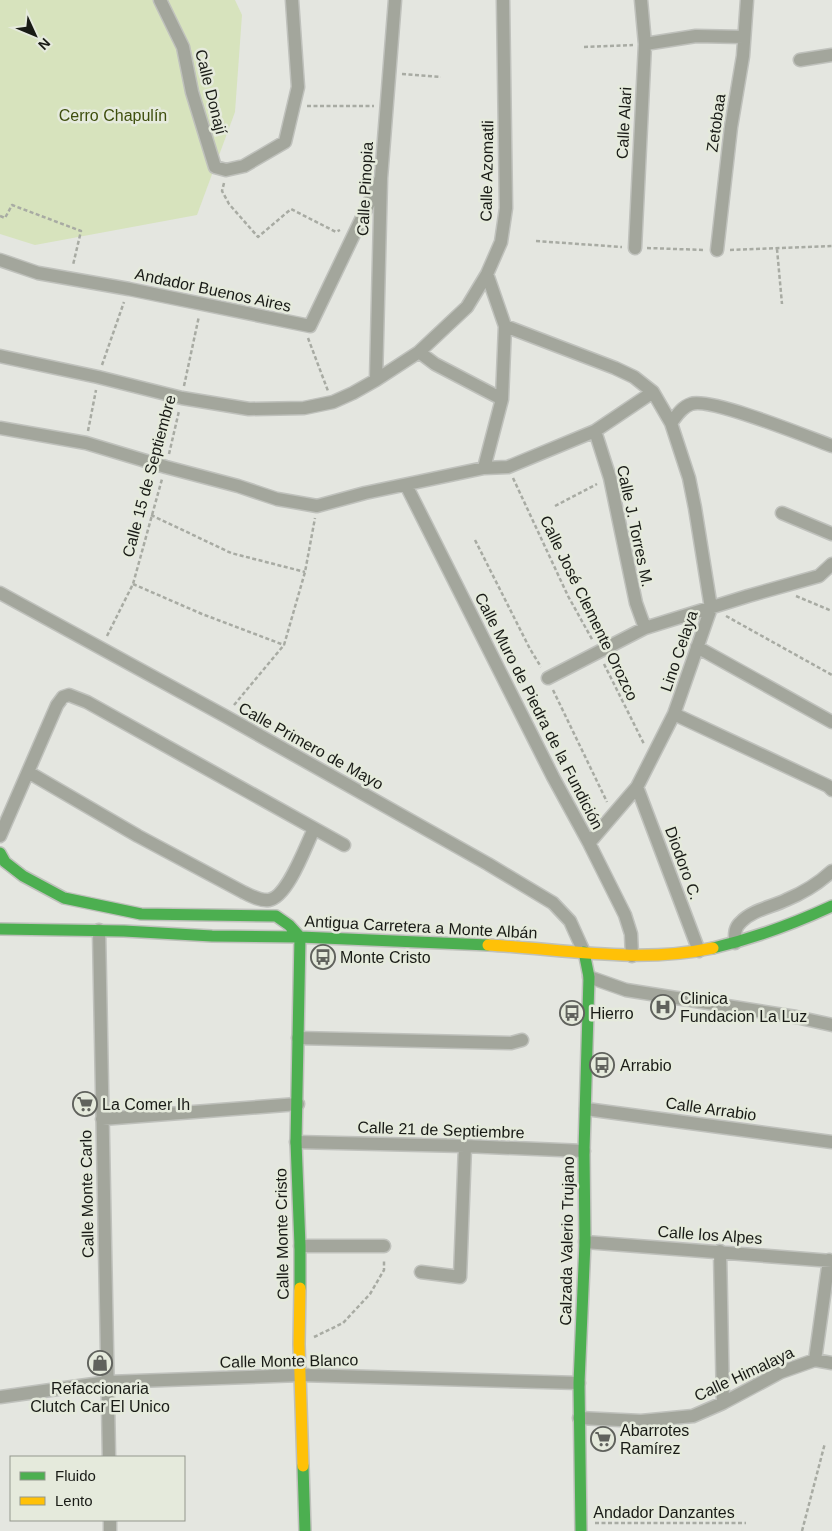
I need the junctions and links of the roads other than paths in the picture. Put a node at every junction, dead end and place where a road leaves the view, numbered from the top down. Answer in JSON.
{"nodes":[{"id":1,"x":160,"y":0,"type":"edge"},
{"id":2,"x":292,"y":0,"type":"edge"},
{"id":3,"x":396,"y":0,"type":"edge"},
{"id":4,"x":502,"y":0,"type":"edge"},
{"id":5,"x":641,"y":0,"type":"edge"},
{"id":6,"x":747,"y":0,"type":"edge"},
{"id":7,"x":744,"y":37,"type":"junction"},
{"id":8,"x":645,"y":44,"type":"junction"},
{"id":9,"x":832,"y":55,"type":"edge"},
{"id":10,"x":800,"y":60,"type":"dead end"},
{"id":11,"x":380,"y":178,"type":"junction"},
{"id":12,"x":358,"y":224,"type":"junction"},
{"id":13,"x":378,"y":229,"type":"junction"},
{"id":14,"x":635,"y":248,"type":"dead end"},
{"id":15,"x":717,"y":250,"type":"road end"},
{"id":16,"x":0,"y":260,"type":"edge"},
{"id":17,"x":487,"y":274,"type":"junction"},
{"id":18,"x":505,"y":326,"type":"junction"},
{"id":19,"x":419,"y":352,"type":"junction"},
{"id":20,"x":0,"y":356,"type":"edge"},
{"id":21,"x":376,"y":380,"type":"junction"},
{"id":22,"x":653,"y":392,"type":"junction"},
{"id":23,"x":502,"y":399,"type":"junction"},
{"id":24,"x":671,"y":423,"type":"junction"},
{"id":25,"x":0,"y":428,"type":"edge"},
{"id":26,"x":595,"y":431,"type":"junction"},
{"id":27,"x":832,"y":446,"type":"edge"},
{"id":28,"x":484,"y":468,"type":"junction"},
{"id":29,"x":406,"y":485,"type":"junction"},
{"id":30,"x":782,"y":513,"type":"dead end"},
{"id":31,"x":832,"y":534,"type":"edge"},
{"id":32,"x":832,"y":564,"type":"edge"},
{"id":33,"x":0,"y":593,"type":"edge"},
{"id":34,"x":711,"y":608,"type":"junction"},
{"id":35,"x":645,"y":628,"type":"junction"},
{"id":36,"x":697,"y":646,"type":"junction"},
{"id":37,"x":548,"y":678,"type":"dead end"},
{"id":38,"x":674,"y":714,"type":"junction"},
{"id":39,"x":832,"y":722,"type":"edge"},
{"id":40,"x":28,"y":772,"type":"junction"},
{"id":41,"x":637,"y":787,"type":"junction"},
{"id":42,"x":832,"y":790,"type":"edge"},
{"id":43,"x":314,"y":828,"type":"junction"},
{"id":44,"x":0,"y":836,"type":"edge"},
{"id":45,"x":590,"y":843,"type":"junction"},
{"id":46,"x":344,"y":845,"type":"dead end"},
{"id":47,"x":0,"y":853,"type":"edge"},
{"id":48,"x":832,"y":871,"type":"edge"},
{"id":49,"x":832,"y":906,"type":"edge"},
{"id":50,"x":0,"y":929,"type":"edge"},
{"id":51,"x":99,"y":930,"type":"junction"},
{"id":52,"x":300,"y":937,"type":"junction"},
{"id":53,"x":735,"y":943,"type":"junction"},
{"id":54,"x":699,"y":951,"type":"junction"},
{"id":55,"x":584,"y":952,"type":"junction"},
{"id":56,"x":632,"y":956,"type":"junction"},
{"id":57,"x":588,"y":977,"type":"junction"},
{"id":58,"x":832,"y":1025,"type":"edge"},
{"id":59,"x":298,"y":1038,"type":"junction"},
{"id":60,"x":516,"y":1042,"type":"dead end"},
{"id":61,"x":298,"y":1104,"type":"junction"},
{"id":62,"x":586,"y":1109,"type":"junction"},
{"id":63,"x":102,"y":1119,"type":"junction"},
{"id":64,"x":296,"y":1142,"type":"junction"},
{"id":65,"x":832,"y":1142,"type":"edge"},
{"id":66,"x":465,"y":1146,"type":"junction"},
{"id":67,"x":584,"y":1151,"type":"junction"},
{"id":68,"x":585,"y":1242,"type":"junction"},
{"id":69,"x":300,"y":1246,"type":"junction"},
{"id":70,"x":384,"y":1246,"type":"road end"},
{"id":71,"x":720,"y":1251,"type":"junction"},
{"id":72,"x":831,"y":1260,"type":"edge"},
{"id":73,"x":421,"y":1272,"type":"dead end"},
{"id":74,"x":815,"y":1360,"type":"junction"},
{"id":75,"x":832,"y":1363,"type":"edge"},
{"id":76,"x":301,"y":1375,"type":"junction"},
{"id":77,"x":108,"y":1382,"type":"junction"},
{"id":78,"x":579,"y":1383,"type":"junction"},
{"id":79,"x":0,"y":1397,"type":"edge"},
{"id":80,"x":723,"y":1403,"type":"junction"},
{"id":81,"x":579,"y":1418,"type":"junction"},
{"id":82,"x":109,"y":1456,"type":"edge"},
{"id":83,"x":581,"y":1527,"type":"edge"},
{"id":84,"x":305,"y":1531,"type":"edge"}],
"edges":[{"from":1,"to":2,"type":"street","name":"Calle Donají"},
{"from":3,"to":11,"type":"street","name":"Calle Pinopia"},
{"from":4,"to":17,"type":"street","name":"Calle Azomatli"},
{"from":5,"to":8,"type":"street","name":"Calle Alari"},
{"from":6,"to":7,"type":"street","name":"Zetobaa"},
{"from":7,"to":8,"type":"street"},
{"from":7,"to":15,"type":"street","name":"Zetobaa"},
{"from":8,"to":14,"type":"street","name":"Calle Alari"},
{"from":9,"to":10,"type":"street"},
{"from":11,"to":12,"type":"street","name":"Andador Buenos Aires"},
{"from":11,"to":13,"type":"street","name":"Calle Pinopia"},
{"from":12,"to":13,"type":"street"},
{"from":12,"to":16,"type":"street","name":"Andador Buenos Aires"},
{"from":13,"to":21,"type":"street","name":"Calle Pinopia"},
{"from":17,"to":18,"type":"street"},
{"from":17,"to":19,"type":"street","name":"Calle Azomatli"},
{"from":18,"to":22,"type":"street"},
{"from":18,"to":23,"type":"street"},
{"from":19,"to":21,"type":"street","name":"Calle Azomatli"},
{"from":19,"to":23,"type":"street"},
{"from":20,"to":21,"type":"street","name":"Calle Azomatli"},
{"from":22,"to":24,"type":"street","name":"Lino Celaya"},
{"from":22,"to":26,"type":"street"},
{"from":23,"to":28,"type":"street"},
{"from":24,"to":27,"type":"street"},
{"from":24,"to":34,"type":"street","name":"Lino Celaya"},
{"from":25,"to":29,"type":"street"},
{"from":26,"to":28,"type":"street"},
{"from":26,"to":35,"type":"street","name":"Calle J. Torres M."},
{"from":28,"to":29,"type":"street"},
{"from":29,"to":45,"type":"street","name":"Calle Muro de Piedra de la Fundición"},
{"from":30,"to":31,"type":"street"},
{"from":32,"to":34,"type":"street"},
{"from":33,"to":55,"type":"street","name":"Calle Primero de Mayo"},
{"from":34,"to":35,"type":"street"},
{"from":34,"to":36,"type":"street","name":"Lino Celaya"},
{"from":35,"to":37,"type":"street"},
{"from":36,"to":38,"type":"street","name":"Lino Celaya"},
{"from":36,"to":39,"type":"street"},
{"from":38,"to":41,"type":"street","name":"Lino Celaya"},
{"from":38,"to":42,"type":"street"},
{"from":40,"to":43,"type":"street"},
{"from":40,"to":43,"type":"street"},
{"from":40,"to":44,"type":"street"},
{"from":41,"to":45,"type":"street","name":"Lino Celaya"},
{"from":41,"to":54,"type":"street","name":"Diodoro C."},
{"from":43,"to":46,"type":"street"},
{"from":45,"to":56,"type":"street","name":"Calle Muro de Piedra de la Fundición"},
{"from":47,"to":52,"type":"street"},
{"from":48,"to":53,"type":"street"},
{"from":49,"to":53,"type":"street","name":"Antigua Carretera a Monte Albán"},
{"from":50,"to":51,"type":"street","name":"Antigua Carretera a Monte Albán"},
{"from":51,"to":52,"type":"street","name":"Antigua Carretera a Monte Albán"},
{"from":51,"to":63,"type":"street","name":"Calle Monte Carlo"},
{"from":52,"to":55,"type":"street","name":"Antigua Carretera a Monte Albán"},
{"from":52,"to":59,"type":"street","name":"Calle Monte Cristo"},
{"from":53,"to":54,"type":"street","name":"Antigua Carretera a Monte Albán"},
{"from":54,"to":56,"type":"street","name":"Antigua Carretera a Monte Albán"},
{"from":55,"to":56,"type":"street","name":"Antigua Carretera a Monte Albán"},
{"from":55,"to":57,"type":"street","name":"Calzada Valerio Trujano"},
{"from":57,"to":58,"type":"street"},
{"from":57,"to":62,"type":"street","name":"Calzada Valerio Trujano"},
{"from":59,"to":60,"type":"street"},
{"from":59,"to":61,"type":"street","name":"Calle Monte Cristo"},
{"from":61,"to":63,"type":"street"},
{"from":61,"to":64,"type":"street","name":"Calle Monte Cristo"},
{"from":62,"to":65,"type":"street","name":"Calle Arrabio"},
{"from":62,"to":67,"type":"street","name":"Calzada Valerio Trujano"},
{"from":63,"to":77,"type":"street","name":"Calle Monte Carlo"},
{"from":64,"to":66,"type":"street","name":"Calle 21 de Septiembre"},
{"from":64,"to":69,"type":"street","name":"Calle Monte Cristo"},
{"from":66,"to":67,"type":"street","name":"Calle 21 de Septiembre"},
{"from":66,"to":73,"type":"street"},
{"from":67,"to":68,"type":"street","name":"Calzada Valerio Trujano"},
{"from":68,"to":71,"type":"street","name":"Calle los Alpes"},
{"from":68,"to":78,"type":"street","name":"Calzada Valerio Trujano"},
{"from":69,"to":70,"type":"street"},
{"from":69,"to":76,"type":"street","name":"Calle Monte Cristo"},
{"from":71,"to":72,"type":"street","name":"Calle los Alpes"},
{"from":71,"to":80,"type":"street"},
{"from":72,"to":74,"type":"street"},
{"from":74,"to":75,"type":"street","name":"Calle Himalaya"},
{"from":74,"to":80,"type":"street","name":"Calle Himalaya"},
{"from":76,"to":77,"type":"street","name":"Calle Monte Blanco"},
{"from":76,"to":78,"type":"street","name":"Calle Monte Blanco"},
{"from":76,"to":84,"type":"street","name":"Calle Monte Cristo"},
{"from":77,"to":79,"type":"street","name":"Calle Monte Blanco"},
{"from":77,"to":82,"type":"street","name":"Calle Monte Carlo"},
{"from":78,"to":81,"type":"street","name":"Calzada Valerio Trujano"},
{"from":80,"to":81,"type":"street","name":"Calle Himalaya"},
{"from":81,"to":83,"type":"street","name":"Calzada Valerio Trujano"}]}
